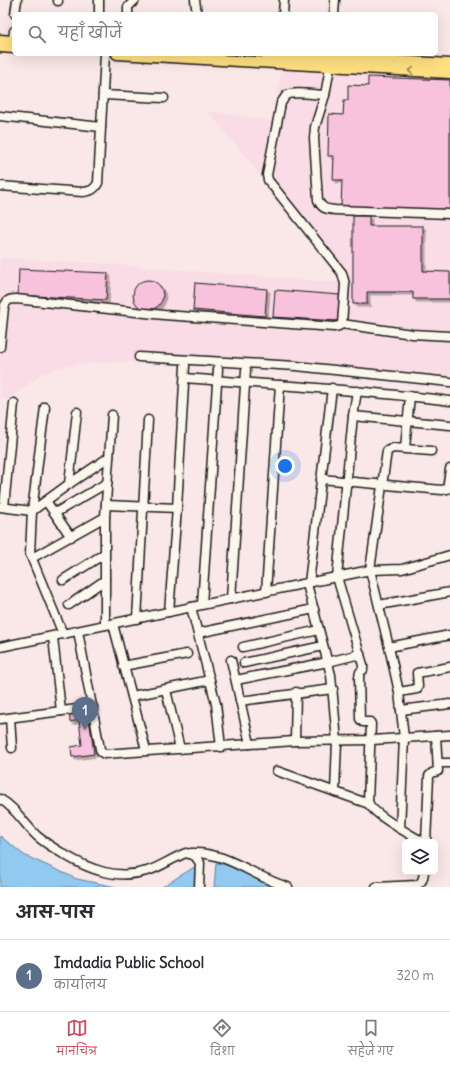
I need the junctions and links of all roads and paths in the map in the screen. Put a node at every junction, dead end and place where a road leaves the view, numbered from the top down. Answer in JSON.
{"nodes":[{"id":1,"x":17,"y":0,"type":"edge"},
{"id":2,"x":99,"y":0,"type":"edge"},
{"id":3,"x":134,"y":0,"type":"edge"},
{"id":4,"x":195,"y":0,"type":"edge"},
{"id":5,"x":284,"y":0,"type":"edge"},
{"id":6,"x":335,"y":0,"type":"edge"},
{"id":7,"x":15,"y":12,"type":"edge"},
{"id":8,"x":99,"y":12,"type":"edge"},
{"id":9,"x":128,"y":12,"type":"edge"},
{"id":10,"x":197,"y":12,"type":"edge"},
{"id":11,"x":283,"y":12,"type":"edge"},
{"id":12,"x":334,"y":12,"type":"edge"},
{"id":13,"x":0,"y":40,"type":"edge"},
{"id":14,"x":12,"y":40,"type":"edge"},
{"id":15,"x":12,"y":41,"type":"edge"},
{"id":16,"x":0,"y":47,"type":"edge"},
{"id":17,"x":105,"y":56,"type":"edge"},
{"id":18,"x":204,"y":56,"type":"edge"},
{"id":19,"x":292,"y":56,"type":"edge"},
{"id":20,"x":332,"y":59,"type":"edge"},
{"id":21,"x":450,"y":64,"type":"edge"},
{"id":22,"x":450,"y":73,"type":"edge"},
{"id":23,"x":103,"y":95,"type":"junction"},
{"id":24,"x":325,"y":95,"type":"junction"},
{"id":25,"x":164,"y":98,"type":"dead end"},
{"id":26,"x":0,"y":116,"type":"edge"},
{"id":27,"x":101,"y":127,"type":"junction"},
{"id":28,"x":0,"y":186,"type":"edge"},
{"id":29,"x":450,"y":214,"type":"edge"},
{"id":30,"x":342,"y":324,"type":"junction"},
{"id":31,"x":450,"y":336,"type":"edge"},
{"id":32,"x":0,"y":347,"type":"edge"},
{"id":33,"x":139,"y":357,"type":"dead end"},
{"id":34,"x":185,"y":366,"type":"dead end"},
{"id":35,"x":218,"y":369,"type":"dead end"},
{"id":36,"x":246,"y":370,"type":"dead end"},
{"id":37,"x":185,"y":378,"type":"junction"},
{"id":38,"x":218,"y":380,"type":"junction"},
{"id":39,"x":450,"y":382,"type":"edge"},
{"id":40,"x":246,"y":383,"type":"junction"},
{"id":41,"x":280,"y":386,"type":"junction"},
{"id":42,"x":332,"y":388,"type":"junction"},
{"id":43,"x":357,"y":391,"type":"junction"},
{"id":44,"x":410,"y":396,"type":"junction"},
{"id":45,"x":450,"y":401,"type":"edge"},
{"id":46,"x":14,"y":402,"type":"dead end"},
{"id":47,"x":44,"y":407,"type":"dead end"},
{"id":48,"x":77,"y":412,"type":"dead end"},
{"id":49,"x":112,"y":416,"type":"dead end"},
{"id":50,"x":353,"y":416,"type":"junction"},
{"id":51,"x":148,"y":420,"type":"dead end"},
{"id":52,"x":407,"y":422,"type":"junction"},
{"id":53,"x":450,"y":425,"type":"edge"},
{"id":54,"x":405,"y":448,"type":"junction"},
{"id":55,"x":432,"y":451,"type":"dead end"},
{"id":56,"x":109,"y":457,"type":"junction"},
{"id":57,"x":450,"y":469,"type":"edge"},
{"id":58,"x":321,"y":479,"type":"junction"},
{"id":59,"x":108,"y":482,"type":"junction"},
{"id":60,"x":346,"y":482,"type":"junction"},
{"id":61,"x":69,"y":484,"type":"junction"},
{"id":62,"x":383,"y":485,"type":"junction"},
{"id":63,"x":449,"y":489,"type":"edge"},
{"id":64,"x":46,"y":501,"type":"junction"},
{"id":65,"x":106,"y":505,"type":"junction"},
{"id":66,"x":143,"y":506,"type":"junction"},
{"id":67,"x":2,"y":507,"type":"edge"},
{"id":68,"x":177,"y":508,"type":"junction"},
{"id":69,"x":32,"y":511,"type":"junction"},
{"id":70,"x":55,"y":513,"type":"junction"},
{"id":71,"x":105,"y":517,"type":"junction"},
{"id":72,"x":71,"y":537,"type":"junction"},
{"id":73,"x":104,"y":554,"type":"junction"},
{"id":74,"x":450,"y":555,"type":"edge"},
{"id":75,"x":32,"y":558,"type":"junction"},
{"id":76,"x":370,"y":570,"type":"junction"},
{"id":77,"x":337,"y":577,"type":"junction"},
{"id":78,"x":63,"y":580,"type":"dead end"},
{"id":79,"x":105,"y":580,"type":"junction"},
{"id":80,"x":308,"y":583,"type":"junction"},
{"id":81,"x":266,"y":592,"type":"junction"},
{"id":82,"x":450,"y":592,"type":"edge"},
{"id":83,"x":231,"y":598,"type":"junction"},
{"id":84,"x":202,"y":604,"type":"junction"},
{"id":85,"x":69,"y":605,"type":"dead end"},
{"id":86,"x":379,"y":606,"type":"junction"},
{"id":87,"x":191,"y":607,"type":"junction"},
{"id":88,"x":314,"y":609,"type":"junction"},
{"id":89,"x":169,"y":612,"type":"junction"},
{"id":90,"x":137,"y":619,"type":"junction"},
{"id":91,"x":109,"y":624,"type":"junction"},
{"id":92,"x":78,"y":630,"type":"junction"},
{"id":93,"x":319,"y":630,"type":"junction"},
{"id":94,"x":63,"y":634,"type":"junction"},
{"id":95,"x":198,"y":634,"type":"junction"},
{"id":96,"x":450,"y":635,"type":"edge"},
{"id":97,"x":53,"y":637,"type":"junction"},
{"id":98,"x":323,"y":646,"type":"junction"},
{"id":99,"x":0,"y":647,"type":"edge"},
{"id":100,"x":389,"y":647,"type":"junction"},
{"id":101,"x":243,"y":648,"type":"dead end"},
{"id":102,"x":187,"y":654,"type":"dead end"},
{"id":103,"x":360,"y":654,"type":"junction"},
{"id":104,"x":231,"y":660,"type":"dead end"},
{"id":105,"x":328,"y":662,"type":"junction"},
{"id":106,"x":244,"y":663,"type":"dead end"},
{"id":107,"x":124,"y":666,"type":"junction"},
{"id":108,"x":450,"y":667,"type":"edge"},
{"id":109,"x":210,"y":680,"type":"junction"},
{"id":110,"x":236,"y":680,"type":"junction"},
{"id":111,"x":333,"y":689,"type":"junction"},
{"id":112,"x":166,"y":690,"type":"junction"},
{"id":113,"x":296,"y":692,"type":"junction"},
{"id":114,"x":399,"y":692,"type":"junction"},
{"id":115,"x":132,"y":696,"type":"junction"},
{"id":116,"x":240,"y":700,"type":"junction"},
{"id":117,"x":450,"y":704,"type":"edge"},
{"id":118,"x":93,"y":707,"type":"junction"},
{"id":119,"x":401,"y":710,"type":"junction"},
{"id":120,"x":61,"y":711,"type":"junction"},
{"id":121,"x":10,"y":718,"type":"junction"},
{"id":122,"x":0,"y":720,"type":"edge"},
{"id":123,"x":436,"y":736,"type":"junction"},
{"id":124,"x":450,"y":736,"type":"edge"},
{"id":125,"x":404,"y":738,"type":"junction"},
{"id":126,"x":372,"y":740,"type":"junction"},
{"id":127,"x":295,"y":741,"type":"junction"},
{"id":128,"x":337,"y":741,"type":"junction"},
{"id":129,"x":250,"y":744,"type":"junction"},
{"id":130,"x":221,"y":747,"type":"junction"},
{"id":131,"x":12,"y":748,"type":"dead end"},
{"id":132,"x":180,"y":749,"type":"junction"},
{"id":133,"x":146,"y":750,"type":"junction"},
{"id":134,"x":438,"y":763,"type":"junction"},
{"id":135,"x":450,"y":763,"type":"edge"},
{"id":136,"x":277,"y":771,"type":"dead end"},
{"id":137,"x":335,"y":792,"type":"junction"},
{"id":138,"x":0,"y":799,"type":"edge"},
{"id":139,"x":369,"y":804,"type":"junction"},
{"id":140,"x":400,"y":829,"type":"junction"},
{"id":141,"x":418,"y":839,"type":"edge"},
{"id":142,"x":424,"y":839,"type":"edge"},
{"id":143,"x":190,"y":854,"type":"junction"},
{"id":144,"x":424,"y":875,"type":"edge"},
{"id":145,"x":199,"y":887,"type":"edge"},
{"id":146,"x":288,"y":887,"type":"edge"},
{"id":147,"x":376,"y":887,"type":"edge"}],
"edges":[{"from":1,"to":7,"type":"street"},
{"from":2,"to":8,"type":"street"},
{"from":3,"to":9,"type":"street"},
{"from":4,"to":10,"type":"street"},
{"from":5,"to":11,"type":"street"},
{"from":6,"to":12,"type":"street"},
{"from":13,"to":14,"type":"main road"},
{"from":15,"to":16,"type":"main road"},
{"from":17,"to":23,"type":"street"},
{"from":18,"to":20,"type":"main road"},
{"from":19,"to":20,"type":"main road"},
{"from":20,"to":21,"type":"main road"},
{"from":22,"to":20,"type":"main road","one_way":true},
{"from":20,"to":24,"type":"street"},
{"from":23,"to":25,"type":"street"},
{"from":23,"to":27,"type":"street"},
{"from":24,"to":29,"type":"street"},
{"from":24,"to":30,"type":"street"},
{"from":26,"to":27,"type":"street"},
{"from":27,"to":28,"type":"street"},
{"from":30,"to":31,"type":"street"},
{"from":30,"to":32,"type":"street"},
{"from":33,"to":39,"type":"street"},
{"from":34,"to":37,"type":"street"},
{"from":35,"to":38,"type":"street"},
{"from":36,"to":40,"type":"street"},
{"from":37,"to":38,"type":"street"},
{"from":37,"to":68,"type":"street"},
{"from":38,"to":40,"type":"street"},
{"from":38,"to":84,"type":"street"},
{"from":40,"to":41,"type":"street"},
{"from":40,"to":83,"type":"street"},
{"from":41,"to":42,"type":"street"},
{"from":41,"to":81,"type":"street"},
{"from":42,"to":43,"type":"street"},
{"from":42,"to":58,"type":"street"},
{"from":43,"to":44,"type":"street"},
{"from":43,"to":50,"type":"street"},
{"from":44,"to":45,"type":"street"},
{"from":44,"to":52,"type":"street"},
{"from":46,"to":67,"type":"street"},
{"from":47,"to":69,"type":"street"},
{"from":48,"to":61,"type":"street"},
{"from":49,"to":56,"type":"street"},
{"from":50,"to":52,"type":"street"},
{"from":50,"to":60,"type":"street"},
{"from":51,"to":66,"type":"street"},
{"from":52,"to":53,"type":"street"},
{"from":52,"to":54,"type":"street"},
{"from":54,"to":55,"type":"street"},
{"from":54,"to":62,"type":"street"},
{"from":56,"to":59,"type":"street"},
{"from":56,"to":61,"type":"street"},
{"from":57,"to":63,"type":"street"},
{"from":58,"to":60,"type":"street"},
{"from":58,"to":80,"type":"street"},
{"from":59,"to":65,"type":"street"},
{"from":59,"to":70,"type":"street"},
{"from":60,"to":62,"type":"street"},
{"from":60,"to":77,"type":"street"},
{"from":61,"to":64,"type":"street"},
{"from":62,"to":63,"type":"street"},
{"from":62,"to":76,"type":"street"},
{"from":64,"to":69,"type":"street"},
{"from":64,"to":70,"type":"street"},
{"from":65,"to":66,"type":"street"},
{"from":65,"to":71,"type":"street"},
{"from":66,"to":68,"type":"street"},
{"from":66,"to":90,"type":"street"},
{"from":67,"to":69,"type":"street"},
{"from":68,"to":89,"type":"street"},
{"from":69,"to":75,"type":"street"},
{"from":70,"to":72,"type":"street"},
{"from":71,"to":72,"type":"street"},
{"from":71,"to":73,"type":"street"},
{"from":72,"to":75,"type":"street"},
{"from":73,"to":78,"type":"street"},
{"from":73,"to":79,"type":"street"},
{"from":74,"to":76,"type":"street"},
{"from":75,"to":94,"type":"street"},
{"from":76,"to":77,"type":"street"},
{"from":76,"to":86,"type":"street"},
{"from":77,"to":80,"type":"street"},
{"from":77,"to":103,"type":"street"},
{"from":79,"to":85,"type":"street"},
{"from":79,"to":91,"type":"street"},
{"from":80,"to":81,"type":"street"},
{"from":80,"to":88,"type":"street"},
{"from":81,"to":83,"type":"street"},
{"from":82,"to":86,"type":"street"},
{"from":83,"to":84,"type":"street"},
{"from":84,"to":87,"type":"street"},
{"from":86,"to":100,"type":"street"},
{"from":87,"to":89,"type":"street"},
{"from":87,"to":95,"type":"street"},
{"from":88,"to":93,"type":"street"},
{"from":88,"to":95,"type":"street"},
{"from":89,"to":90,"type":"street"},
{"from":90,"to":91,"type":"street"},
{"from":91,"to":92,"type":"street"},
{"from":91,"to":107,"type":"street"},
{"from":92,"to":94,"type":"street"},
{"from":92,"to":118,"type":"street"},
{"from":93,"to":98,"type":"street"},
{"from":93,"to":101,"type":"street"},
{"from":94,"to":97,"type":"street"},
{"from":95,"to":109,"type":"street"},
{"from":96,"to":100,"type":"street"},
{"from":97,"to":99,"type":"street"},
{"from":97,"to":120,"type":"street"},
{"from":98,"to":105,"type":"street"},
{"from":98,"to":106,"type":"street"},
{"from":100,"to":114,"type":"street"},
{"from":102,"to":107,"type":"street"},
{"from":103,"to":105,"type":"street"},
{"from":103,"to":126,"type":"street"},
{"from":104,"to":110,"type":"street"},
{"from":105,"to":110,"type":"street"},
{"from":105,"to":111,"type":"street"},
{"from":107,"to":115,"type":"street"},
{"from":108,"to":114,"type":"street"},
{"from":109,"to":112,"type":"street"},
{"from":109,"to":130,"type":"street"},
{"from":110,"to":116,"type":"street"},
{"from":111,"to":113,"type":"street"},
{"from":111,"to":128,"type":"street"},
{"from":112,"to":115,"type":"street"},
{"from":112,"to":132,"type":"street"},
{"from":113,"to":116,"type":"street"},
{"from":113,"to":127,"type":"street"},
{"from":114,"to":119,"type":"street"},
{"from":115,"to":133,"type":"street"},
{"from":116,"to":129,"type":"street"},
{"from":117,"to":119,"type":"street"},
{"from":118,"to":120,"type":"street"},
{"from":118,"to":133,"type":"street"},
{"from":119,"to":125,"type":"street"},
{"from":120,"to":121,"type":"street"},
{"from":121,"to":122,"type":"street"},
{"from":121,"to":131,"type":"street"},
{"from":123,"to":124,"type":"street"},
{"from":123,"to":125,"type":"street"},
{"from":123,"to":134,"type":"street"},
{"from":125,"to":126,"type":"street"},
{"from":125,"to":140,"type":"street"},
{"from":126,"to":128,"type":"street"},
{"from":126,"to":139,"type":"street"},
{"from":127,"to":128,"type":"street"},
{"from":127,"to":129,"type":"street"},
{"from":128,"to":137,"type":"street"},
{"from":129,"to":130,"type":"street"},
{"from":130,"to":132,"type":"street"},
{"from":132,"to":133,"type":"street"},
{"from":134,"to":135,"type":"street"},
{"from":134,"to":142,"type":"street"},
{"from":136,"to":137,"type":"street"},
{"from":137,"to":139,"type":"street"},
{"from":138,"to":143,"type":"street"},
{"from":139,"to":140,"type":"street"},
{"from":140,"to":141,"type":"street"},
{"from":143,"to":145,"type":"street"},
{"from":143,"to":146,"type":"street"},
{"from":144,"to":147,"type":"street"}]}
